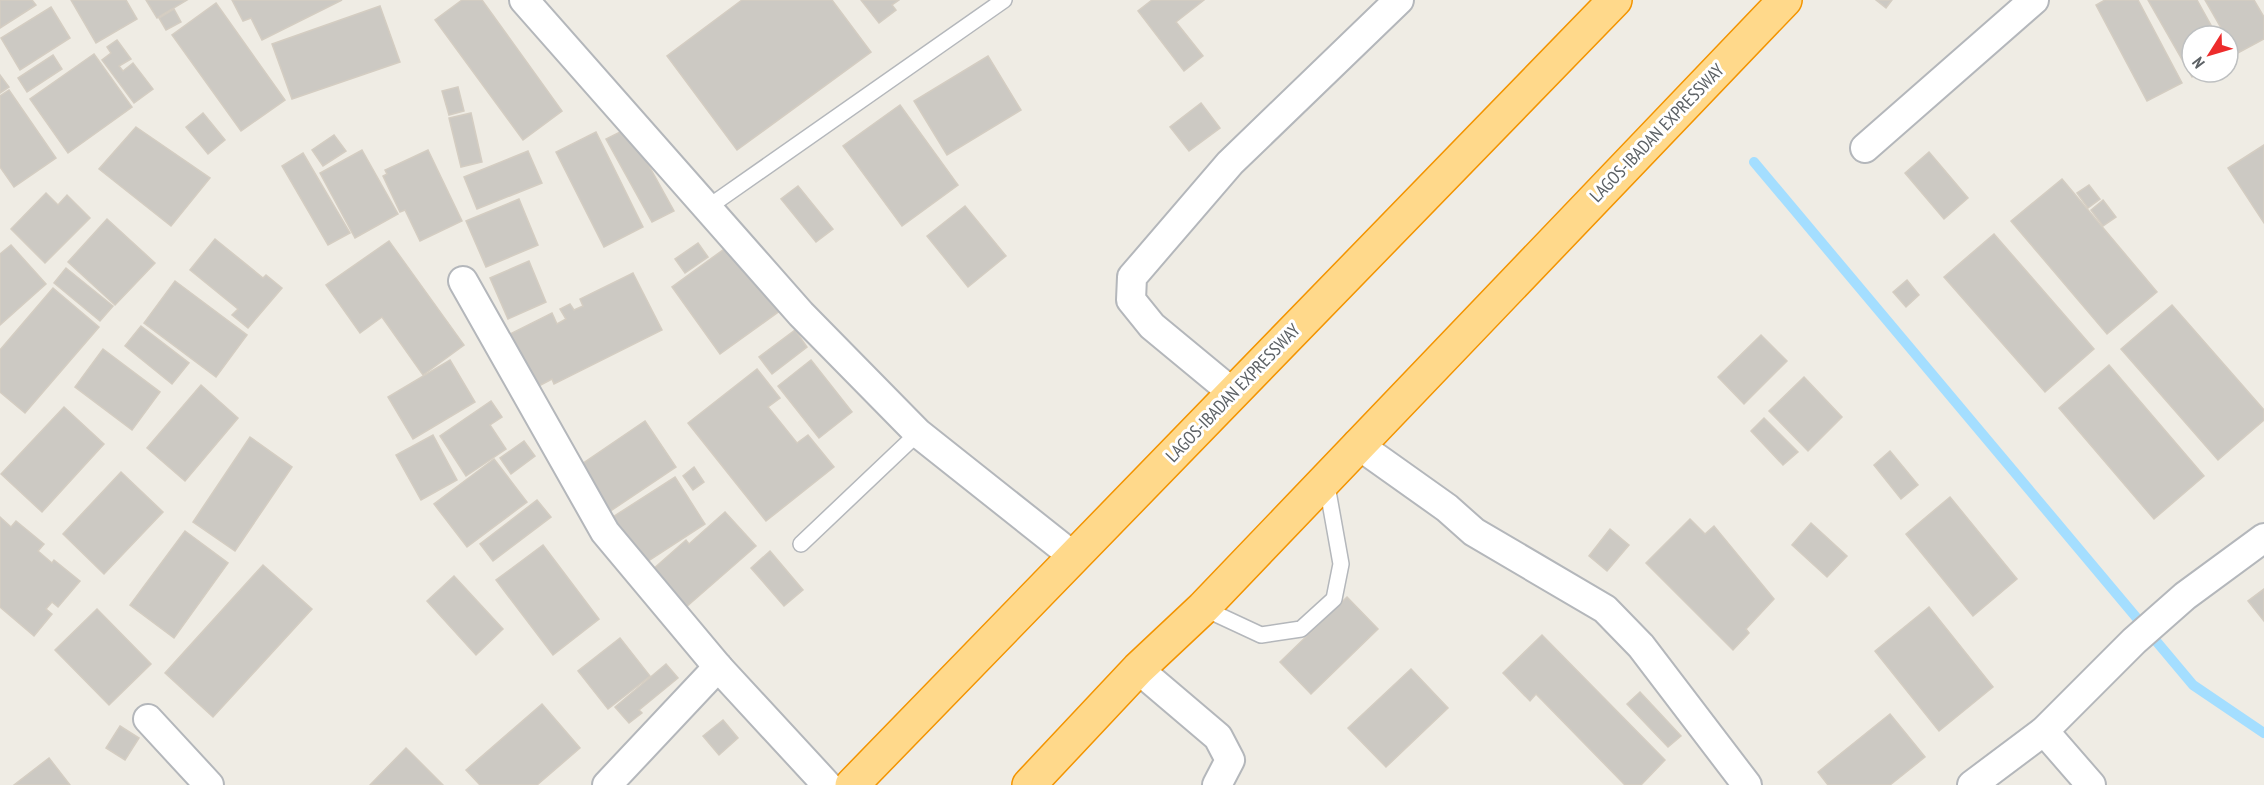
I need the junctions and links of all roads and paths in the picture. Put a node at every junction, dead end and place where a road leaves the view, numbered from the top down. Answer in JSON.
{"nodes":[{"id":1,"x":524,"y":0,"type":"edge"},
{"id":2,"x":1005,"y":0,"type":"edge"},
{"id":3,"x":1400,"y":0,"type":"edge"},
{"id":4,"x":1615,"y":0,"type":"edge"},
{"id":5,"x":1785,"y":0,"type":"edge"},
{"id":6,"x":2034,"y":0,"type":"edge"},
{"id":7,"x":1865,"y":148,"type":"dead end"},
{"id":8,"x":707,"y":208,"type":"junction"},
{"id":9,"x":464,"y":282,"type":"dead end"},
{"id":10,"x":1233,"y":393,"type":"junction"},
{"id":11,"x":918,"y":433,"type":"junction"},
{"id":12,"x":1357,"y":444,"type":"junction"},
{"id":13,"x":1325,"y":477,"type":"junction"},
{"id":14,"x":2264,"y":538,"type":"edge"},
{"id":15,"x":801,"y":544,"type":"dead end"},
{"id":16,"x":1074,"y":556,"type":"junction"},
{"id":17,"x":1203,"y":608,"type":"junction"},
{"id":18,"x":718,"y":667,"type":"junction"},
{"id":19,"x":1138,"y":669,"type":"junction"},
{"id":20,"x":148,"y":719,"type":"dead end"},
{"id":21,"x":2044,"y":731,"type":"junction"},
{"id":22,"x":209,"y":785,"type":"edge"},
{"id":23,"x":607,"y":785,"type":"edge"},
{"id":24,"x":827,"y":785,"type":"edge"},
{"id":25,"x":852,"y":785,"type":"edge"},
{"id":26,"x":1029,"y":785,"type":"edge"},
{"id":27,"x":1217,"y":785,"type":"edge"},
{"id":28,"x":1747,"y":785,"type":"edge"},
{"id":29,"x":1971,"y":785,"type":"edge"},
{"id":30,"x":2091,"y":785,"type":"edge"}],
"edges":[{"from":1,"to":8,"type":"street"},
{"from":2,"to":8,"type":"lane"},
{"from":3,"to":10,"type":"street"},
{"from":4,"to":10,"type":"highway","name":"LAGOS-IBADAN EXPRESSWAY"},
{"from":5,"to":12,"type":"highway","name":"LAGOS-IBADAN EXPRESSWAY"},
{"from":6,"to":7,"type":"street"},
{"from":8,"to":11,"type":"street"},
{"from":9,"to":18,"type":"street"},
{"from":10,"to":16,"type":"highway","name":"LAGOS-IBADAN EXPRESSWAY"},
{"from":11,"to":15,"type":"lane"},
{"from":11,"to":16,"type":"street"},
{"from":12,"to":13,"type":"highway","name":"LAGOS-IBADAN EXPRESSWAY"},
{"from":12,"to":28,"type":"street"},
{"from":13,"to":17,"type":"highway","name":"LAGOS-IBADAN EXPRESSWAY"},
{"from":13,"to":17,"type":"lane"},
{"from":14,"to":21,"type":"street"},
{"from":16,"to":25,"type":"highway","name":"LAGOS-IBADAN EXPRESSWAY"},
{"from":17,"to":19,"type":"highway","name":"LAGOS-IBADAN EXPRESSWAY"},
{"from":18,"to":23,"type":"street"},
{"from":18,"to":24,"type":"street"},
{"from":19,"to":26,"type":"highway","name":"LAGOS-IBADAN EXPRESSWAY"},
{"from":19,"to":27,"type":"street"},
{"from":20,"to":22,"type":"street"},
{"from":21,"to":29,"type":"street"},
{"from":21,"to":30,"type":"street"}]}
